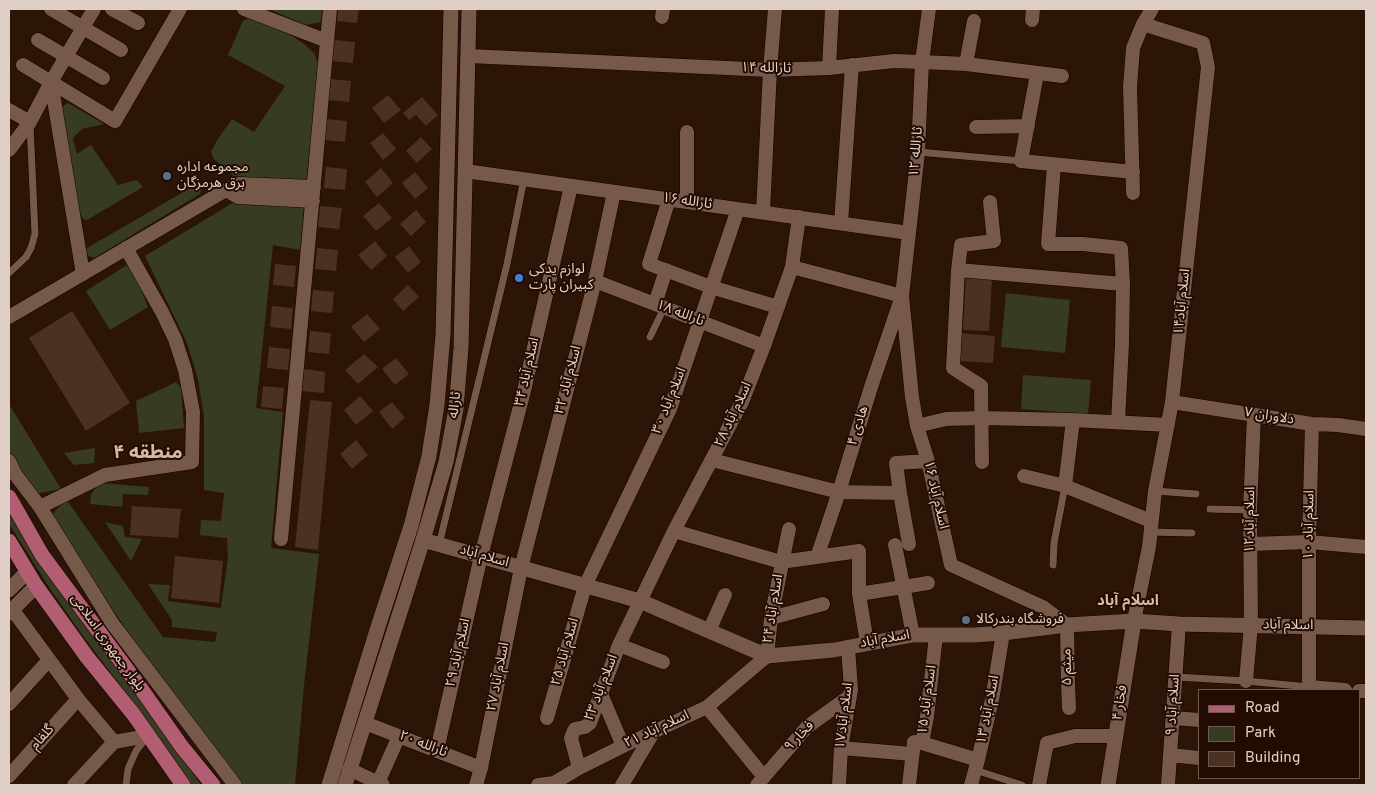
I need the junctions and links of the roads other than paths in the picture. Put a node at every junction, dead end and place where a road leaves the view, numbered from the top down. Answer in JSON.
{"nodes":[{"id":1,"x":52,"y":9,"type":"edge"},
{"id":2,"x":94,"y":9,"type":"edge"},
{"id":3,"x":112,"y":9,"type":"edge"},
{"id":4,"x":180,"y":9,"type":"edge"},
{"id":5,"x":244,"y":9,"type":"edge"},
{"id":6,"x":330,"y":9,"type":"edge"},
{"id":7,"x":451,"y":9,"type":"edge"},
{"id":8,"x":469,"y":9,"type":"edge"},
{"id":9,"x":775,"y":9,"type":"edge"},
{"id":10,"x":832,"y":9,"type":"edge"},
{"id":11,"x":929,"y":9,"type":"edge"},
{"id":12,"x":1152,"y":9,"type":"edge"},
{"id":13,"x":974,"y":22,"type":"dead end"},
{"id":14,"x":138,"y":23,"type":"dead end"},
{"id":15,"x":1143,"y":24,"type":"junction"},
{"id":16,"x":83,"y":27,"type":"junction"},
{"id":17,"x":38,"y":40,"type":"dead end"},
{"id":18,"x":327,"y":41,"type":"junction"},
{"id":19,"x":120,"y":50,"type":"dead end"},
{"id":20,"x":67,"y":56,"type":"junction"},
{"id":21,"x":469,"y":56,"type":"junction"},
{"id":22,"x":922,"y":62,"type":"junction"},
{"id":23,"x":966,"y":64,"type":"junction"},
{"id":24,"x":24,"y":65,"type":"dead end"},
{"id":25,"x":852,"y":66,"type":"junction"},
{"id":26,"x":829,"y":68,"type":"junction"},
{"id":27,"x":770,"y":70,"type":"junction"},
{"id":28,"x":1037,"y":74,"type":"junction"},
{"id":29,"x":1062,"y":76,"type":"dead end"},
{"id":30,"x":103,"y":78,"type":"dead end"},
{"id":31,"x":52,"y":82,"type":"junction"},
{"id":32,"x":9,"y":110,"type":"edge"},
{"id":33,"x":30,"y":122,"type":"junction"},
{"id":34,"x":1028,"y":126,"type":"junction"},
{"id":35,"x":976,"y":127,"type":"dead end"},
{"id":36,"x":687,"y":132,"type":"dead end"},
{"id":37,"x":9,"y":150,"type":"edge"},
{"id":38,"x":918,"y":152,"type":"junction"},
{"id":39,"x":1021,"y":161,"type":"junction"},
{"id":40,"x":1054,"y":164,"type":"junction"},
{"id":41,"x":465,"y":171,"type":"junction"},
{"id":42,"x":1133,"y":172,"type":"junction"},
{"id":43,"x":524,"y":179,"type":"junction"},
{"id":44,"x":314,"y":186,"type":"junction"},
{"id":45,"x":571,"y":186,"type":"junction"},
{"id":46,"x":226,"y":190,"type":"junction"},
{"id":47,"x":614,"y":192,"type":"junction"},
{"id":48,"x":1133,"y":193,"type":"dead end"},
{"id":49,"x":669,"y":199,"type":"junction"},
{"id":50,"x":313,"y":201,"type":"junction"},
{"id":51,"x":687,"y":202,"type":"junction"},
{"id":52,"x":990,"y":202,"type":"dead end"},
{"id":53,"x":738,"y":209,"type":"junction"},
{"id":54,"x":763,"y":212,"type":"junction"},
{"id":55,"x":799,"y":217,"type":"junction"},
{"id":56,"x":840,"y":223,"type":"junction"},
{"id":57,"x":909,"y":233,"type":"junction"},
{"id":58,"x":126,"y":248,"type":"junction"},
{"id":59,"x":792,"y":267,"type":"junction"},
{"id":60,"x":445,"y":268,"type":"junction"},
{"id":61,"x":464,"y":269,"type":"junction"},
{"id":62,"x":666,"y":270,"type":"junction"},
{"id":63,"x":958,"y":270,"type":"junction"},
{"id":64,"x":9,"y":273,"type":"edge"},
{"id":65,"x":83,"y":274,"type":"junction"},
{"id":66,"x":595,"y":281,"type":"junction"},
{"id":67,"x":1123,"y":284,"type":"junction"},
{"id":68,"x":711,"y":287,"type":"junction"},
{"id":69,"x":902,"y":296,"type":"junction"},
{"id":70,"x":660,"y":306,"type":"junction"},
{"id":71,"x":778,"y":307,"type":"junction"},
{"id":72,"x":9,"y":317,"type":"edge"},
{"id":73,"x":699,"y":321,"type":"junction"},
{"id":74,"x":650,"y":337,"type":"dead end"},
{"id":75,"x":764,"y":346,"type":"junction"},
{"id":76,"x":1172,"y":402,"type":"junction"},
{"id":77,"x":1254,"y":415,"type":"junction"},
{"id":78,"x":982,"y":418,"type":"junction"},
{"id":79,"x":1073,"y":420,"type":"junction"},
{"id":80,"x":1118,"y":422,"type":"junction"},
{"id":81,"x":1312,"y":424,"type":"junction"},
{"id":82,"x":1168,"y":425,"type":"junction"},
{"id":83,"x":917,"y":426,"type":"junction"},
{"id":84,"x":1366,"y":429,"type":"edge"},
{"id":85,"x":712,"y":460,"type":"junction"},
{"id":86,"x":928,"y":461,"type":"junction"},
{"id":87,"x":9,"y":462,"type":"edge"},
{"id":88,"x":982,"y":462,"type":"dead end"},
{"id":89,"x":1024,"y":476,"type":"dead end"},
{"id":90,"x":1065,"y":486,"type":"junction"},
{"id":91,"x":1155,"y":491,"type":"junction"},
{"id":92,"x":839,"y":492,"type":"junction"},
{"id":93,"x":900,"y":493,"type":"junction"},
{"id":94,"x":1196,"y":494,"type":"dead end"},
{"id":95,"x":9,"y":497,"type":"edge"},
{"id":96,"x":40,"y":507,"type":"junction"},
{"id":97,"x":1210,"y":509,"type":"dead end"},
{"id":98,"x":1250,"y":510,"type":"junction"},
{"id":99,"x":1151,"y":526,"type":"junction"},
{"id":100,"x":789,"y":530,"type":"dead end"},
{"id":101,"x":674,"y":531,"type":"junction"},
{"id":102,"x":1192,"y":534,"type":"dead end"},
{"id":103,"x":281,"y":539,"type":"dead end"},
{"id":104,"x":9,"y":540,"type":"edge"},
{"id":105,"x":423,"y":540,"type":"junction"},
{"id":106,"x":1309,"y":542,"type":"junction"},
{"id":107,"x":1250,"y":544,"type":"junction"},
{"id":108,"x":439,"y":545,"type":"junction"},
{"id":109,"x":1366,"y":547,"type":"edge"},
{"id":110,"x":481,"y":556,"type":"junction"},
{"id":111,"x":817,"y":557,"type":"junction"},
{"id":112,"x":782,"y":562,"type":"junction"},
{"id":113,"x":1053,"y":564,"type":"dead end"},
{"id":114,"x":521,"y":568,"type":"junction"},
{"id":115,"x":27,"y":572,"type":"junction"},
{"id":116,"x":928,"y":583,"type":"dead end"},
{"id":117,"x":36,"y":586,"type":"junction"},
{"id":118,"x":585,"y":586,"type":"junction"},
{"id":119,"x":904,"y":587,"type":"junction"},
{"id":120,"x":9,"y":589,"type":"edge"},
{"id":121,"x":859,"y":594,"type":"junction"},
{"id":122,"x":725,"y":595,"type":"dead end"},
{"id":123,"x":640,"y":601,"type":"junction"},
{"id":124,"x":823,"y":604,"type":"dead end"},
{"id":125,"x":14,"y":607,"type":"edge"},
{"id":126,"x":771,"y":618,"type":"junction"},
{"id":127,"x":1134,"y":621,"type":"junction"},
{"id":128,"x":1179,"y":624,"type":"junction"},
{"id":129,"x":1067,"y":625,"type":"junction"},
{"id":130,"x":1251,"y":626,"type":"junction"},
{"id":131,"x":1309,"y":627,"type":"junction"},
{"id":132,"x":1366,"y":628,"type":"edge"},
{"id":133,"x":709,"y":631,"type":"junction"},
{"id":134,"x":1003,"y":633,"type":"junction"},
{"id":135,"x":913,"y":635,"type":"junction"},
{"id":136,"x":936,"y":635,"type":"junction"},
{"id":137,"x":867,"y":643,"type":"junction"},
{"id":138,"x":619,"y":645,"type":"junction"},
{"id":139,"x":848,"y":647,"type":"junction"},
{"id":140,"x":767,"y":656,"type":"junction"},
{"id":141,"x":49,"y":660,"type":"junction"},
{"id":142,"x":663,"y":662,"type":"dead end"},
{"id":143,"x":1176,"y":677,"type":"junction"},
{"id":144,"x":1246,"y":681,"type":"junction"},
{"id":145,"x":1310,"y":689,"type":"edge"},
{"id":146,"x":601,"y":694,"type":"junction"},
{"id":147,"x":850,"y":696,"type":"junction"},
{"id":148,"x":78,"y":699,"type":"junction"},
{"id":149,"x":9,"y":704,"type":"edge"},
{"id":150,"x":707,"y":707,"type":"junction"},
{"id":151,"x":1069,"y":708,"type":"dead end"},
{"id":152,"x":548,"y":718,"type":"dead end"},
{"id":153,"x":1172,"y":718,"type":"junction"},
{"id":154,"x":1198,"y":720,"type":"edge"},
{"id":155,"x":365,"y":723,"type":"junction"},
{"id":156,"x":653,"y":733,"type":"junction"},
{"id":157,"x":148,"y":736,"type":"junction"},
{"id":158,"x":400,"y":736,"type":"junction"},
{"id":159,"x":1116,"y":736,"type":"junction"},
{"id":160,"x":114,"y":742,"type":"junction"},
{"id":161,"x":922,"y":743,"type":"junction"},
{"id":162,"x":623,"y":746,"type":"junction"},
{"id":163,"x":841,"y":748,"type":"junction"},
{"id":164,"x":437,"y":750,"type":"junction"},
{"id":165,"x":912,"y":754,"type":"junction"},
{"id":166,"x":1170,"y":755,"type":"junction"},
{"id":167,"x":1198,"y":758,"type":"edge"},
{"id":168,"x":977,"y":765,"type":"junction"},
{"id":169,"x":481,"y":768,"type":"junction"},
{"id":170,"x":579,"y":768,"type":"junction"},
{"id":171,"x":349,"y":769,"type":"junction"},
{"id":172,"x":9,"y":776,"type":"edge"},
{"id":173,"x":760,"y":781,"type":"edge"},
{"id":174,"x":381,"y":784,"type":"edge"},
{"id":175,"x":74,"y":785,"type":"edge"},
{"id":176,"x":126,"y":785,"type":"edge"},
{"id":177,"x":183,"y":785,"type":"edge"},
{"id":178,"x":213,"y":785,"type":"edge"},
{"id":179,"x":235,"y":785,"type":"edge"},
{"id":180,"x":328,"y":785,"type":"edge"},
{"id":181,"x":345,"y":785,"type":"edge"},
{"id":182,"x":476,"y":785,"type":"edge"},
{"id":183,"x":538,"y":785,"type":"edge"},
{"id":184,"x":622,"y":785,"type":"edge"},
{"id":185,"x":839,"y":785,"type":"edge"},
{"id":186,"x":909,"y":785,"type":"edge"},
{"id":187,"x":971,"y":785,"type":"edge"},
{"id":188,"x":1022,"y":785,"type":"edge"},
{"id":189,"x":1038,"y":785,"type":"edge"},
{"id":190,"x":1108,"y":785,"type":"edge"},
{"id":191,"x":1168,"y":785,"type":"edge"}],
"edges":[{"from":1,"to":16,"type":"street"},
{"from":2,"to":16,"type":"street"},
{"from":3,"to":14,"type":"street"},
{"from":4,"to":31,"type":"street"},
{"from":5,"to":18,"type":"street"},
{"from":6,"to":18,"type":"street"},
{"from":7,"to":60,"type":"main road","name":"ثاراله"},
{"from":8,"to":21,"type":"main road","name":"ثاراله"},
{"from":9,"to":27,"type":"street"},
{"from":10,"to":26,"type":"street"},
{"from":11,"to":22,"type":"street","name":"ثارالله ۱۲"},
{"from":12,"to":15,"type":"street"},
{"from":13,"to":23,"type":"street"},
{"from":15,"to":42,"type":"street"},
{"from":15,"to":76,"type":"street","name":"اسلام آباد۱۴"},
{"from":16,"to":19,"type":"street"},
{"from":16,"to":20,"type":"street"},
{"from":17,"to":20,"type":"street"},
{"from":18,"to":44,"type":"street"},
{"from":20,"to":30,"type":"street"},
{"from":20,"to":31,"type":"street"},
{"from":21,"to":27,"type":"street","name":"ثارالله ۱۴"},
{"from":21,"to":41,"type":"main road","name":"ثاراله"},
{"from":22,"to":23,"type":"street","name":"ثارالله ۱۴"},
{"from":22,"to":25,"type":"street","name":"ثارالله ۱۴"},
{"from":22,"to":38,"type":"street","name":"ثارالله ۱۲"},
{"from":23,"to":28,"type":"street","name":"ثارالله ۱۴"},
{"from":24,"to":31,"type":"street"},
{"from":25,"to":26,"type":"street","name":"ثارالله ۱۴"},
{"from":25,"to":56,"type":"street"},
{"from":26,"to":27,"type":"street","name":"ثارالله ۱۴"},
{"from":27,"to":54,"type":"street"},
{"from":28,"to":29,"type":"street","name":"ثارالله ۱۴"},
{"from":28,"to":34,"type":"street"},
{"from":31,"to":33,"type":"street"},
{"from":31,"to":65,"type":"street"},
{"from":32,"to":33,"type":"street"},
{"from":33,"to":37,"type":"street"},
{"from":33,"to":64,"type":"lane"},
{"from":34,"to":35,"type":"street"},
{"from":34,"to":39,"type":"street"},
{"from":36,"to":51,"type":"street"},
{"from":38,"to":39,"type":"lane"},
{"from":38,"to":57,"type":"street","name":"ثارالله ۱۲"},
{"from":39,"to":40,"type":"street"},
{"from":40,"to":42,"type":"street"},
{"from":40,"to":67,"type":"street"},
{"from":41,"to":43,"type":"street","name":"ثارالله ۱۶"},
{"from":41,"to":61,"type":"main road","name":"ثاراله"},
{"from":42,"to":48,"type":"street"},
{"from":43,"to":45,"type":"street","name":"ثارالله ۱۶"},
{"from":43,"to":108,"type":"lane"},
{"from":44,"to":46,"type":"street"},
{"from":44,"to":50,"type":"street"},
{"from":45,"to":47,"type":"street","name":"ثارالله ۱۶"},
{"from":45,"to":110,"type":"street","name":"اسلام آباد ۳۴"},
{"from":46,"to":50,"type":"street"},
{"from":46,"to":58,"type":"street"},
{"from":47,"to":49,"type":"street","name":"ثارالله ۱۶"},
{"from":47,"to":66,"type":"street","name":"اسلام آباد ۳۲"},
{"from":49,"to":51,"type":"street","name":"ثارالله ۱۶"},
{"from":49,"to":62,"type":"street"},
{"from":50,"to":103,"type":"street"},
{"from":51,"to":53,"type":"street","name":"ثارالله ۱۶"},
{"from":52,"to":63,"type":"street"},
{"from":53,"to":54,"type":"street","name":"ثارالله ۱۶"},
{"from":53,"to":68,"type":"street","name":"اسلام آباد ۳۰"},
{"from":54,"to":55,"type":"street","name":"ثارالله ۱۶"},
{"from":55,"to":56,"type":"street","name":"ثارالله ۱۶"},
{"from":55,"to":59,"type":"street","name":"اسلام آباد ۲۸"},
{"from":56,"to":57,"type":"street","name":"ثارالله ۱۶"},
{"from":57,"to":69,"type":"street","name":"ثارالله ۱۲"},
{"from":58,"to":65,"type":"street"},
{"from":58,"to":96,"type":"street"},
{"from":59,"to":69,"type":"street"},
{"from":59,"to":71,"type":"street","name":"اسلام آباد ۲۸"},
{"from":60,"to":61,"type":"main road"},
{"from":60,"to":180,"type":"main road","name":"ثاراله"},
{"from":61,"to":105,"type":"main road","name":"ثاراله"},
{"from":62,"to":68,"type":"street"},
{"from":62,"to":70,"type":"street"},
{"from":63,"to":67,"type":"street"},
{"from":63,"to":78,"type":"street"},
{"from":65,"to":72,"type":"street"},
{"from":66,"to":70,"type":"street","name":"ثارالله ۱۸"},
{"from":66,"to":114,"type":"street","name":"اسلام آباد ۳۲"},
{"from":67,"to":80,"type":"street"},
{"from":68,"to":71,"type":"street"},
{"from":68,"to":73,"type":"street","name":"اسلام آباد ۳۰"},
{"from":69,"to":83,"type":"street","name":"اسلام آباد ۱۶"},
{"from":69,"to":92,"type":"street","name":"هادی ۴"},
{"from":70,"to":73,"type":"street","name":"ثارالله ۱۸"},
{"from":70,"to":74,"type":"lane"},
{"from":71,"to":75,"type":"street","name":"اسلام آباد ۲۸"},
{"from":73,"to":75,"type":"street","name":"ثارالله ۱۸"},
{"from":73,"to":118,"type":"street","name":"اسلام آباد ۳۰"},
{"from":75,"to":85,"type":"street","name":"اسلام آباد ۲۸"},
{"from":76,"to":77,"type":"street","name":"دلاوران ۷"},
{"from":76,"to":82,"type":"street","name":"اسلام آباد۱۴"},
{"from":77,"to":81,"type":"street","name":"دلاوران ۷"},
{"from":77,"to":98,"type":"street","name":"اسلام آباد۱۲"},
{"from":78,"to":79,"type":"street"},
{"from":78,"to":83,"type":"street"},
{"from":78,"to":88,"type":"street"},
{"from":79,"to":80,"type":"street"},
{"from":79,"to":90,"type":"street"},
{"from":80,"to":82,"type":"street"},
{"from":81,"to":84,"type":"street","name":"دلاوران ۷"},
{"from":81,"to":106,"type":"street","name":"اسلام آباد ۱۰"},
{"from":82,"to":91,"type":"street","name":"اسلام آباد۱۴"},
{"from":83,"to":86,"type":"street","name":"اسلام آباد ۱۶"},
{"from":85,"to":92,"type":"street"},
{"from":85,"to":101,"type":"street","name":"اسلام آباد ۲۸"},
{"from":86,"to":93,"type":"street"},
{"from":86,"to":129,"type":"street","name":"اسلام آباد ۱۶"},
{"from":87,"to":96,"type":"street"},
{"from":89,"to":90,"type":"street"},
{"from":90,"to":99,"type":"street"},
{"from":90,"to":113,"type":"lane"},
{"from":91,"to":94,"type":"lane"},
{"from":91,"to":99,"type":"street","name":"اسلام آباد۱۴"},
{"from":92,"to":93,"type":"street"},
{"from":92,"to":111,"type":"street","name":"هادی ۴"},
{"from":93,"to":119,"type":"street"},
{"from":95,"to":178,"type":"main road","name":"بلوار جمهوری اسلامی"},
{"from":96,"to":179,"type":"street"},
{"from":97,"to":98,"type":"lane"},
{"from":98,"to":107,"type":"street","name":"اسلام آباد۱۲"},
{"from":99,"to":102,"type":"lane"},
{"from":99,"to":127,"type":"street","name":"اسلام آباد۱۴"},
{"from":100,"to":112,"type":"street","name":"اسلام آباد ۲۴"},
{"from":101,"to":112,"type":"street"},
{"from":101,"to":123,"type":"street","name":"اسلام آباد ۲۸"},
{"from":104,"to":115,"type":"main road","name":"بلوار جمهوری اسلامی"},
{"from":105,"to":108,"type":"main road","name":"اسلام آباد"},
{"from":105,"to":155,"type":"main road","name":"ثاراله"},
{"from":106,"to":107,"type":"street"},
{"from":106,"to":109,"type":"street"},
{"from":106,"to":131,"type":"street","name":"اسلام آباد ۱۰"},
{"from":107,"to":130,"type":"street","name":"اسلام آباد۱۲"},
{"from":108,"to":110,"type":"main road","name":"اسلام آباد"},
{"from":110,"to":114,"type":"main road","name":"اسلام آباد"},
{"from":110,"to":164,"type":"street","name":"اسلام آباد ۲۹"},
{"from":111,"to":112,"type":"street"},
{"from":111,"to":121,"type":"street"},
{"from":112,"to":126,"type":"street","name":"اسلام آباد ۲۴"},
{"from":114,"to":118,"type":"main road","name":"اسلام آباد"},
{"from":114,"to":169,"type":"street","name":"اسلام آباد ۲۷"},
{"from":115,"to":117,"type":"main road","name":"بلوار جمهوری اسلامی"},
{"from":115,"to":120,"type":"main road"},
{"from":116,"to":119,"type":"street"},
{"from":117,"to":125,"type":"main road"},
{"from":117,"to":157,"type":"main road","name":"بلوار جمهوری اسلامی"},
{"from":118,"to":123,"type":"main road","name":"اسلام آباد"},
{"from":118,"to":152,"type":"street","name":"اسلام آباد ۲۵"},
{"from":119,"to":121,"type":"street"},
{"from":119,"to":135,"type":"street"},
{"from":120,"to":125,"type":"main road"},
{"from":121,"to":137,"type":"street"},
{"from":122,"to":133,"type":"street"},
{"from":123,"to":133,"type":"main road","name":"اسلام آباد"},
{"from":123,"to":138,"type":"street","name":"اسلام آباد ۲۳"},
{"from":124,"to":126,"type":"street"},
{"from":125,"to":141,"type":"street"},
{"from":126,"to":140,"type":"street","name":"اسلام آباد ۲۴"},
{"from":127,"to":128,"type":"main road","name":"اسلام آباد"},
{"from":127,"to":129,"type":"main road","name":"اسلام آباد"},
{"from":127,"to":159,"type":"main road","name":"فخار ۴"},
{"from":128,"to":130,"type":"main road","name":"اسلام آباد"},
{"from":128,"to":143,"type":"street","name":"اسلام آباد ۹"},
{"from":129,"to":134,"type":"main road","name":"اسلام آباد"},
{"from":129,"to":151,"type":"street","name":"میثم ۵"},
{"from":130,"to":131,"type":"main road","name":"اسلام آباد"},
{"from":130,"to":144,"type":"street","name":"اسلام آباد۱۲"},
{"from":131,"to":132,"type":"main road","name":"اسلام آباد"},
{"from":131,"to":145,"type":"street","name":"اسلام آباد ۱۰"},
{"from":133,"to":140,"type":"main road","name":"اسلام آباد"},
{"from":134,"to":136,"type":"main road","name":"اسلام آباد"},
{"from":134,"to":168,"type":"street","name":"اسلام آباد ۱۳"},
{"from":135,"to":136,"type":"main road","name":"اسلام آباد"},
{"from":135,"to":137,"type":"main road","name":"اسلام آباد"},
{"from":136,"to":161,"type":"street","name":"اسلام آباد ۱۵"},
{"from":137,"to":139,"type":"main road","name":"اسلام آباد"},
{"from":138,"to":142,"type":"street"},
{"from":138,"to":146,"type":"street","name":"اسلام آباد ۲۳"},
{"from":139,"to":140,"type":"main road","name":"اسلام آباد"},
{"from":139,"to":147,"type":"street","name":"اسلام آباد۱۷"},
{"from":140,"to":150,"type":"street","name":"اسلام آباد ۲۱"},
{"from":141,"to":148,"type":"street"},
{"from":141,"to":149,"type":"street"},
{"from":143,"to":144,"type":"lane"},
{"from":143,"to":153,"type":"street","name":"اسلام آباد ۹"},
{"from":144,"to":145,"type":"lane"},
{"from":146,"to":162,"type":"street"},
{"from":146,"to":170,"type":"street","name":"اسلام آباد ۲۳"},
{"from":147,"to":163,"type":"street","name":"اسلام آباد۱۷"},
{"from":147,"to":173,"type":"street","name":"فخار ۹"},
{"from":148,"to":160,"type":"street"},
{"from":148,"to":172,"type":"street","name":"گلفام"},
{"from":150,"to":156,"type":"street","name":"اسلام آباد ۲۱"},
{"from":150,"to":173,"type":"street"},
{"from":153,"to":154,"type":"street"},
{"from":153,"to":166,"type":"street","name":"اسلام آباد ۹"},
{"from":155,"to":158,"type":"street","name":"ثارالله ۲۰"},
{"from":155,"to":171,"type":"main road","name":"ثاراله"},
{"from":156,"to":162,"type":"street","name":"اسلام آباد ۲۱"},
{"from":156,"to":184,"type":"street"},
{"from":157,"to":160,"type":"street"},
{"from":157,"to":176,"type":"lane"},
{"from":157,"to":177,"type":"main road","name":"بلوار جمهوری اسلامی"},
{"from":158,"to":164,"type":"street","name":"ثارالله ۲۰"},
{"from":158,"to":174,"type":"street"},
{"from":159,"to":189,"type":"street"},
{"from":159,"to":190,"type":"main road","name":"فخار ۴"},
{"from":160,"to":175,"type":"street"},
{"from":161,"to":165,"type":"street","name":"اسلام آباد ۱۵"},
{"from":161,"to":168,"type":"street"},
{"from":162,"to":170,"type":"street","name":"اسلام آباد ۲۱"},
{"from":163,"to":165,"type":"street"},
{"from":163,"to":185,"type":"street","name":"اسلام آباد۱۷"},
{"from":164,"to":169,"type":"street","name":"ثارالله ۲۰"},
{"from":165,"to":186,"type":"street"},
{"from":166,"to":167,"type":"street"},
{"from":166,"to":191,"type":"street","name":"اسلام آباد ۹"},
{"from":168,"to":187,"type":"street","name":"اسلام آباد ۱۳"},
{"from":168,"to":188,"type":"lane"},
{"from":169,"to":182,"type":"street","name":"اسلام آباد ۲۷"},
{"from":170,"to":183,"type":"street","name":"اسلام آباد ۲۱"},
{"from":171,"to":174,"type":"street"},
{"from":171,"to":181,"type":"main road","name":"ثاراله"}]}
